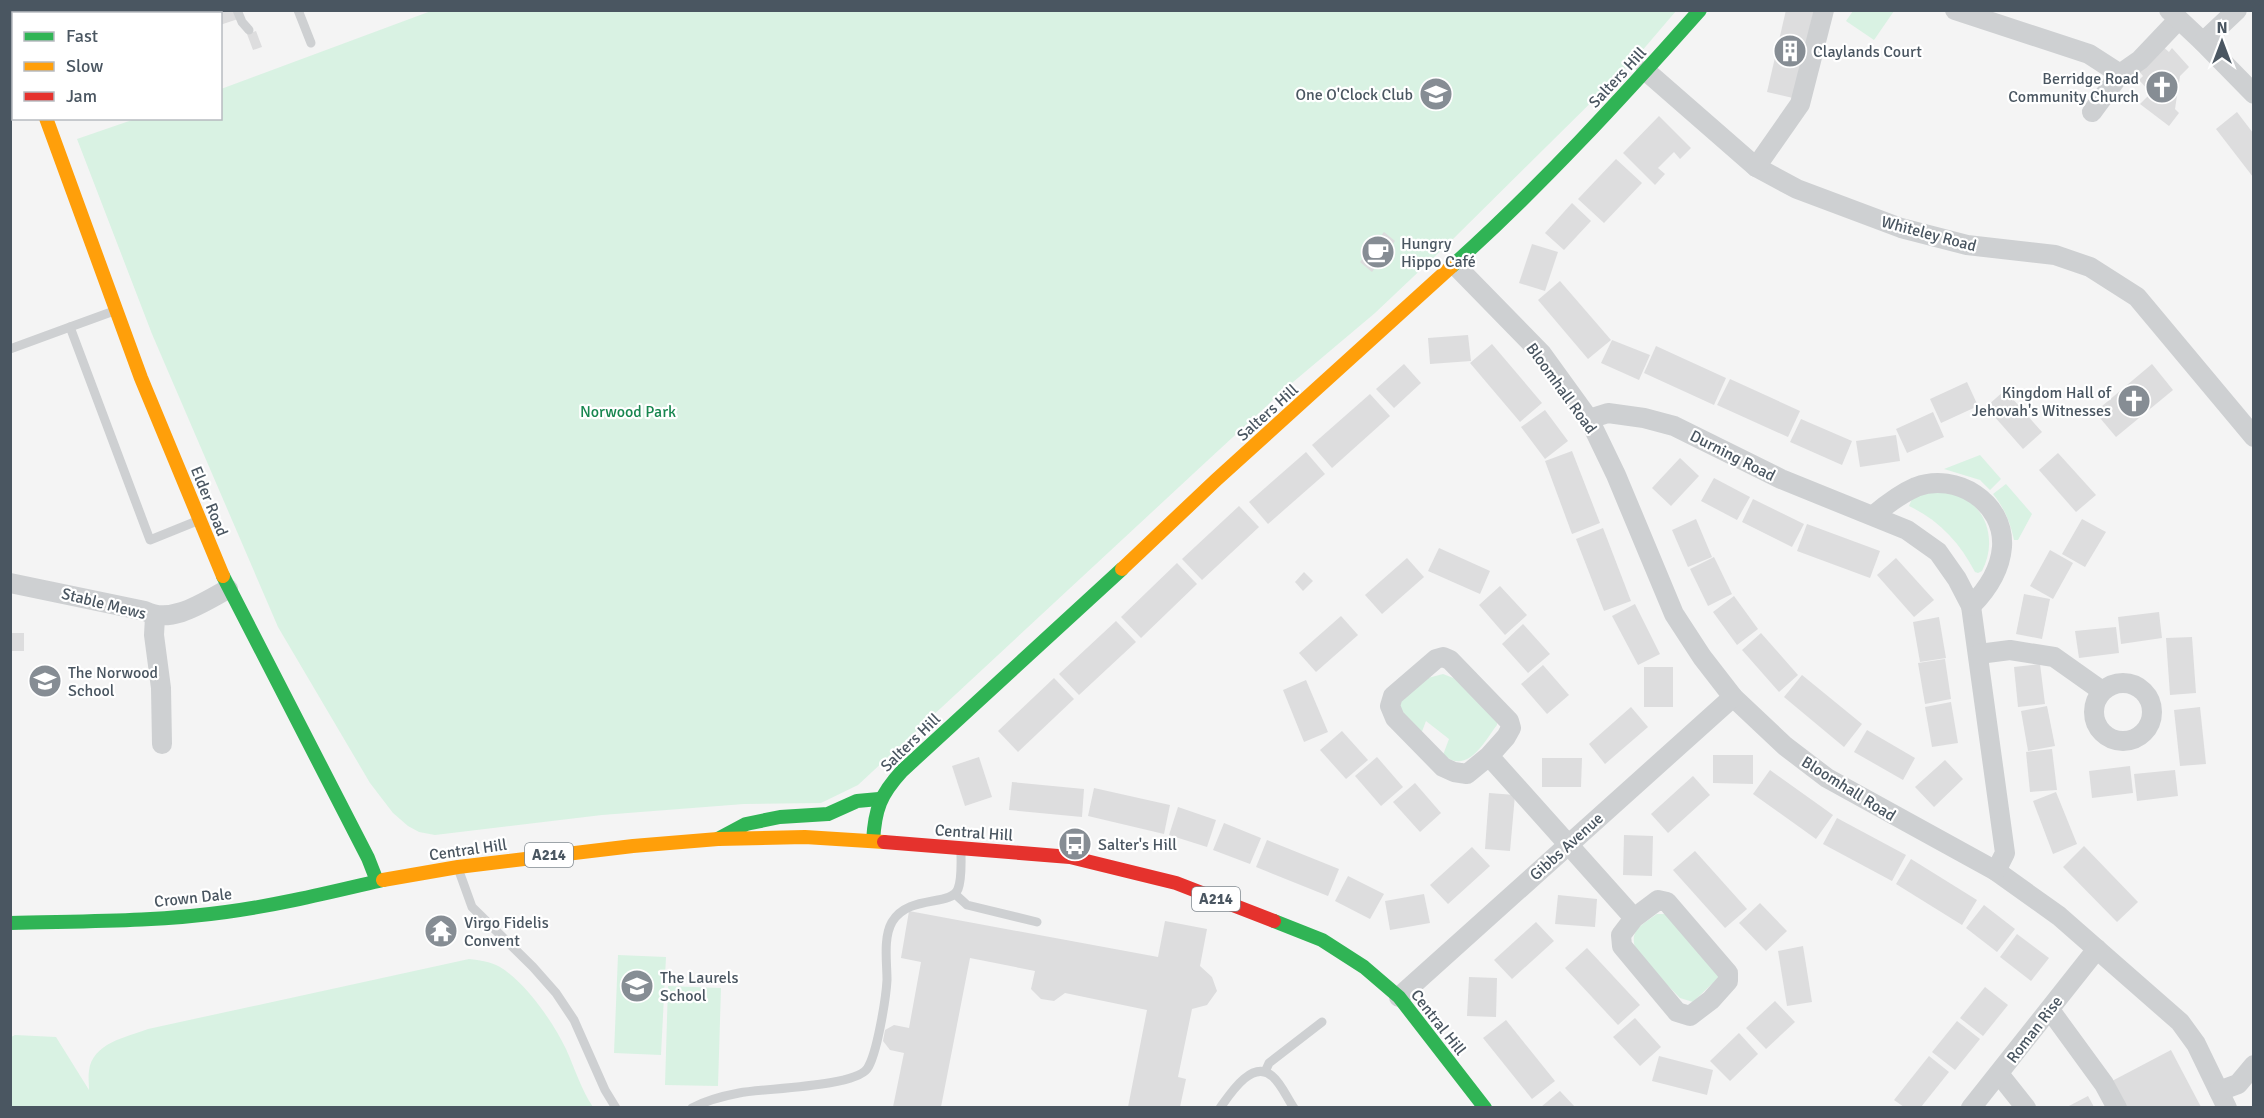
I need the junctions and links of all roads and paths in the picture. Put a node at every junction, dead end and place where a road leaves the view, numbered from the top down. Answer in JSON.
{"nodes":[{"id":1,"x":237,"y":10,"type":"edge"},
{"id":2,"x":298,"y":10,"type":"edge"},
{"id":3,"x":1700,"y":10,"type":"edge"},
{"id":4,"x":1824,"y":10,"type":"edge"},
{"id":5,"x":1955,"y":10,"type":"edge"},
{"id":6,"x":2237,"y":10,"type":"edge"},
{"id":7,"x":2174,"y":15,"type":"edge"},
{"id":8,"x":249,"y":30,"type":"dead end"},
{"id":9,"x":2204,"y":42,"type":"junction"},
{"id":10,"x":311,"y":43,"type":"dead end"},
{"id":11,"x":1646,"y":71,"type":"junction"},
{"id":12,"x":2120,"y":74,"type":"junction"},
{"id":13,"x":2253,"y":94,"type":"edge"},
{"id":14,"x":2092,"y":112,"type":"dead end"},
{"id":15,"x":47,"y":120,"type":"edge"},
{"id":16,"x":1756,"y":167,"type":"junction"},
{"id":17,"x":1455,"y":265,"type":"junction"},
{"id":18,"x":117,"y":310,"type":"junction"},
{"id":19,"x":70,"y":327,"type":"junction"},
{"id":20,"x":10,"y":349,"type":"edge"},
{"id":21,"x":1589,"y":419,"type":"junction"},
{"id":22,"x":2253,"y":438,"type":"edge"},
{"id":23,"x":1874,"y":515,"type":"junction"},
{"id":24,"x":200,"y":520,"type":"junction"},
{"id":25,"x":10,"y":583,"type":"edge"},
{"id":26,"x":228,"y":589,"type":"junction"},
{"id":27,"x":1971,"y":606,"type":"junction"},
{"id":28,"x":155,"y":617,"type":"junction"},
{"id":29,"x":1979,"y":654,"type":"junction"},
{"id":30,"x":2102,"y":691,"type":"dead end"},
{"id":31,"x":1733,"y":697,"type":"junction"},
{"id":32,"x":162,"y":744,"type":"dead end"},
{"id":33,"x":1489,"y":756,"type":"junction"},
{"id":34,"x":879,"y":800,"type":"junction"},
{"id":35,"x":718,"y":839,"type":"junction"},
{"id":36,"x":873,"y":842,"type":"junction"},
{"id":37,"x":1567,"y":845,"type":"junction"},
{"id":38,"x":962,"y":848,"type":"junction"},
{"id":39,"x":458,"y":867,"type":"junction"},
{"id":40,"x":1996,"y":871,"type":"junction"},
{"id":41,"x":377,"y":881,"type":"junction"},
{"id":42,"x":956,"y":894,"type":"junction"},
{"id":43,"x":1634,"y":918,"type":"junction"},
{"id":44,"x":1037,"y":922,"type":"dead end"},
{"id":45,"x":10,"y":923,"type":"edge"},
{"id":46,"x":2097,"y":949,"type":"junction"},
{"id":47,"x":1399,"y":997,"type":"junction"},
{"id":48,"x":2050,"y":1010,"type":"junction"},
{"id":49,"x":1322,"y":1022,"type":"dead end"},
{"id":50,"x":2253,"y":1065,"type":"edge"},
{"id":51,"x":1265,"y":1072,"type":"junction"},
{"id":52,"x":1999,"y":1074,"type":"junction"},
{"id":53,"x":2223,"y":1100,"type":"edge"},
{"id":54,"x":698,"y":1106,"type":"edge"},
{"id":55,"x":616,"y":1107,"type":"edge"},
{"id":56,"x":1220,"y":1107,"type":"edge"},
{"id":57,"x":1294,"y":1107,"type":"edge"},
{"id":58,"x":1485,"y":1107,"type":"edge"},
{"id":59,"x":1971,"y":1107,"type":"edge"},
{"id":60,"x":2026,"y":1107,"type":"edge"},
{"id":61,"x":2117,"y":1107,"type":"edge"}],
"edges":[{"from":1,"to":8,"type":"lane"},
{"from":2,"to":10,"type":"lane"},
{"from":3,"to":11,"type":"main road","name":"Salters Hill"},
{"from":4,"to":16,"type":"street"},
{"from":5,"to":12,"type":"street"},
{"from":6,"to":9,"type":"street"},
{"from":7,"to":9,"type":"street"},
{"from":7,"to":12,"type":"street"},
{"from":9,"to":13,"type":"street"},
{"from":11,"to":16,"type":"street","name":"Whiteley Road"},
{"from":11,"to":17,"type":"main road","name":"Salters Hill"},
{"from":12,"to":14,"type":"street"},
{"from":15,"to":18,"type":"main road","name":"Elder Road"},
{"from":16,"to":22,"type":"street","name":"Whiteley Road"},
{"from":17,"to":21,"type":"street","name":"Bloomhall Road"},
{"from":17,"to":34,"type":"main road","name":"Salters Hill"},
{"from":18,"to":19,"type":"lane"},
{"from":18,"to":24,"type":"main road","name":"Elder Road"},
{"from":19,"to":20,"type":"lane"},
{"from":19,"to":24,"type":"lane"},
{"from":21,"to":23,"type":"street","name":"Durning Road"},
{"from":21,"to":31,"type":"street","name":"Bloomhall Road"},
{"from":23,"to":27,"type":"street","name":"Durning Road"},
{"from":23,"to":27,"type":"street"},
{"from":24,"to":26,"type":"main road","name":"Elder Road"},
{"from":25,"to":28,"type":"street","name":"Stable Mews"},
{"from":26,"to":28,"type":"street","name":"Stable Mews"},
{"from":26,"to":41,"type":"main road","name":"Elder Road"},
{"from":27,"to":29,"type":"street","name":"Durning Road"},
{"from":28,"to":32,"type":"street"},
{"from":29,"to":30,"type":"street"},
{"from":29,"to":40,"type":"street","name":"Durning Road"},
{"from":31,"to":37,"type":"street","name":"Gibbs Avenue"},
{"from":31,"to":40,"type":"street","name":"Bloomhall Road"},
{"from":33,"to":33,"type":"street"},
{"from":33,"to":37,"type":"street"},
{"from":34,"to":35,"type":"main road"},
{"from":34,"to":36,"type":"main road","name":"Salters Hill"},
{"from":35,"to":36,"type":"main road","name":"Central Hill","number":"A214"},
{"from":35,"to":39,"type":"main road","name":"Central Hill","number":"A214"},
{"from":36,"to":38,"type":"main road","name":"Central Hill","number":"A214"},
{"from":37,"to":43,"type":"street"},
{"from":37,"to":47,"type":"street","name":"Gibbs Avenue"},
{"from":38,"to":42,"type":"lane"},
{"from":38,"to":47,"type":"main road","name":"Central Hill","number":"A214"},
{"from":39,"to":41,"type":"main road","name":"Central Hill","number":"A214"},
{"from":39,"to":55,"type":"lane"},
{"from":40,"to":46,"type":"street","name":"Bloomhall Road"},
{"from":41,"to":45,"type":"main road","name":"Crown Dale","number":"A214"},
{"from":42,"to":44,"type":"lane"},
{"from":42,"to":54,"type":"lane"},
{"from":43,"to":43,"type":"street"},
{"from":46,"to":48,"type":"street","name":"Roman Rise"},
{"from":46,"to":53,"type":"street","name":"Bloomhall Road"},
{"from":47,"to":58,"type":"main road","name":"Central Hill","number":"A214"},
{"from":48,"to":52,"type":"street","name":"Roman Rise"},
{"from":48,"to":61,"type":"street"},
{"from":49,"to":51,"type":"lane"},
{"from":50,"to":53,"type":"street"},
{"from":51,"to":56,"type":"lane"},
{"from":51,"to":57,"type":"lane"},
{"from":52,"to":59,"type":"street","name":"Roman Rise"},
{"from":52,"to":60,"type":"street"}]}
